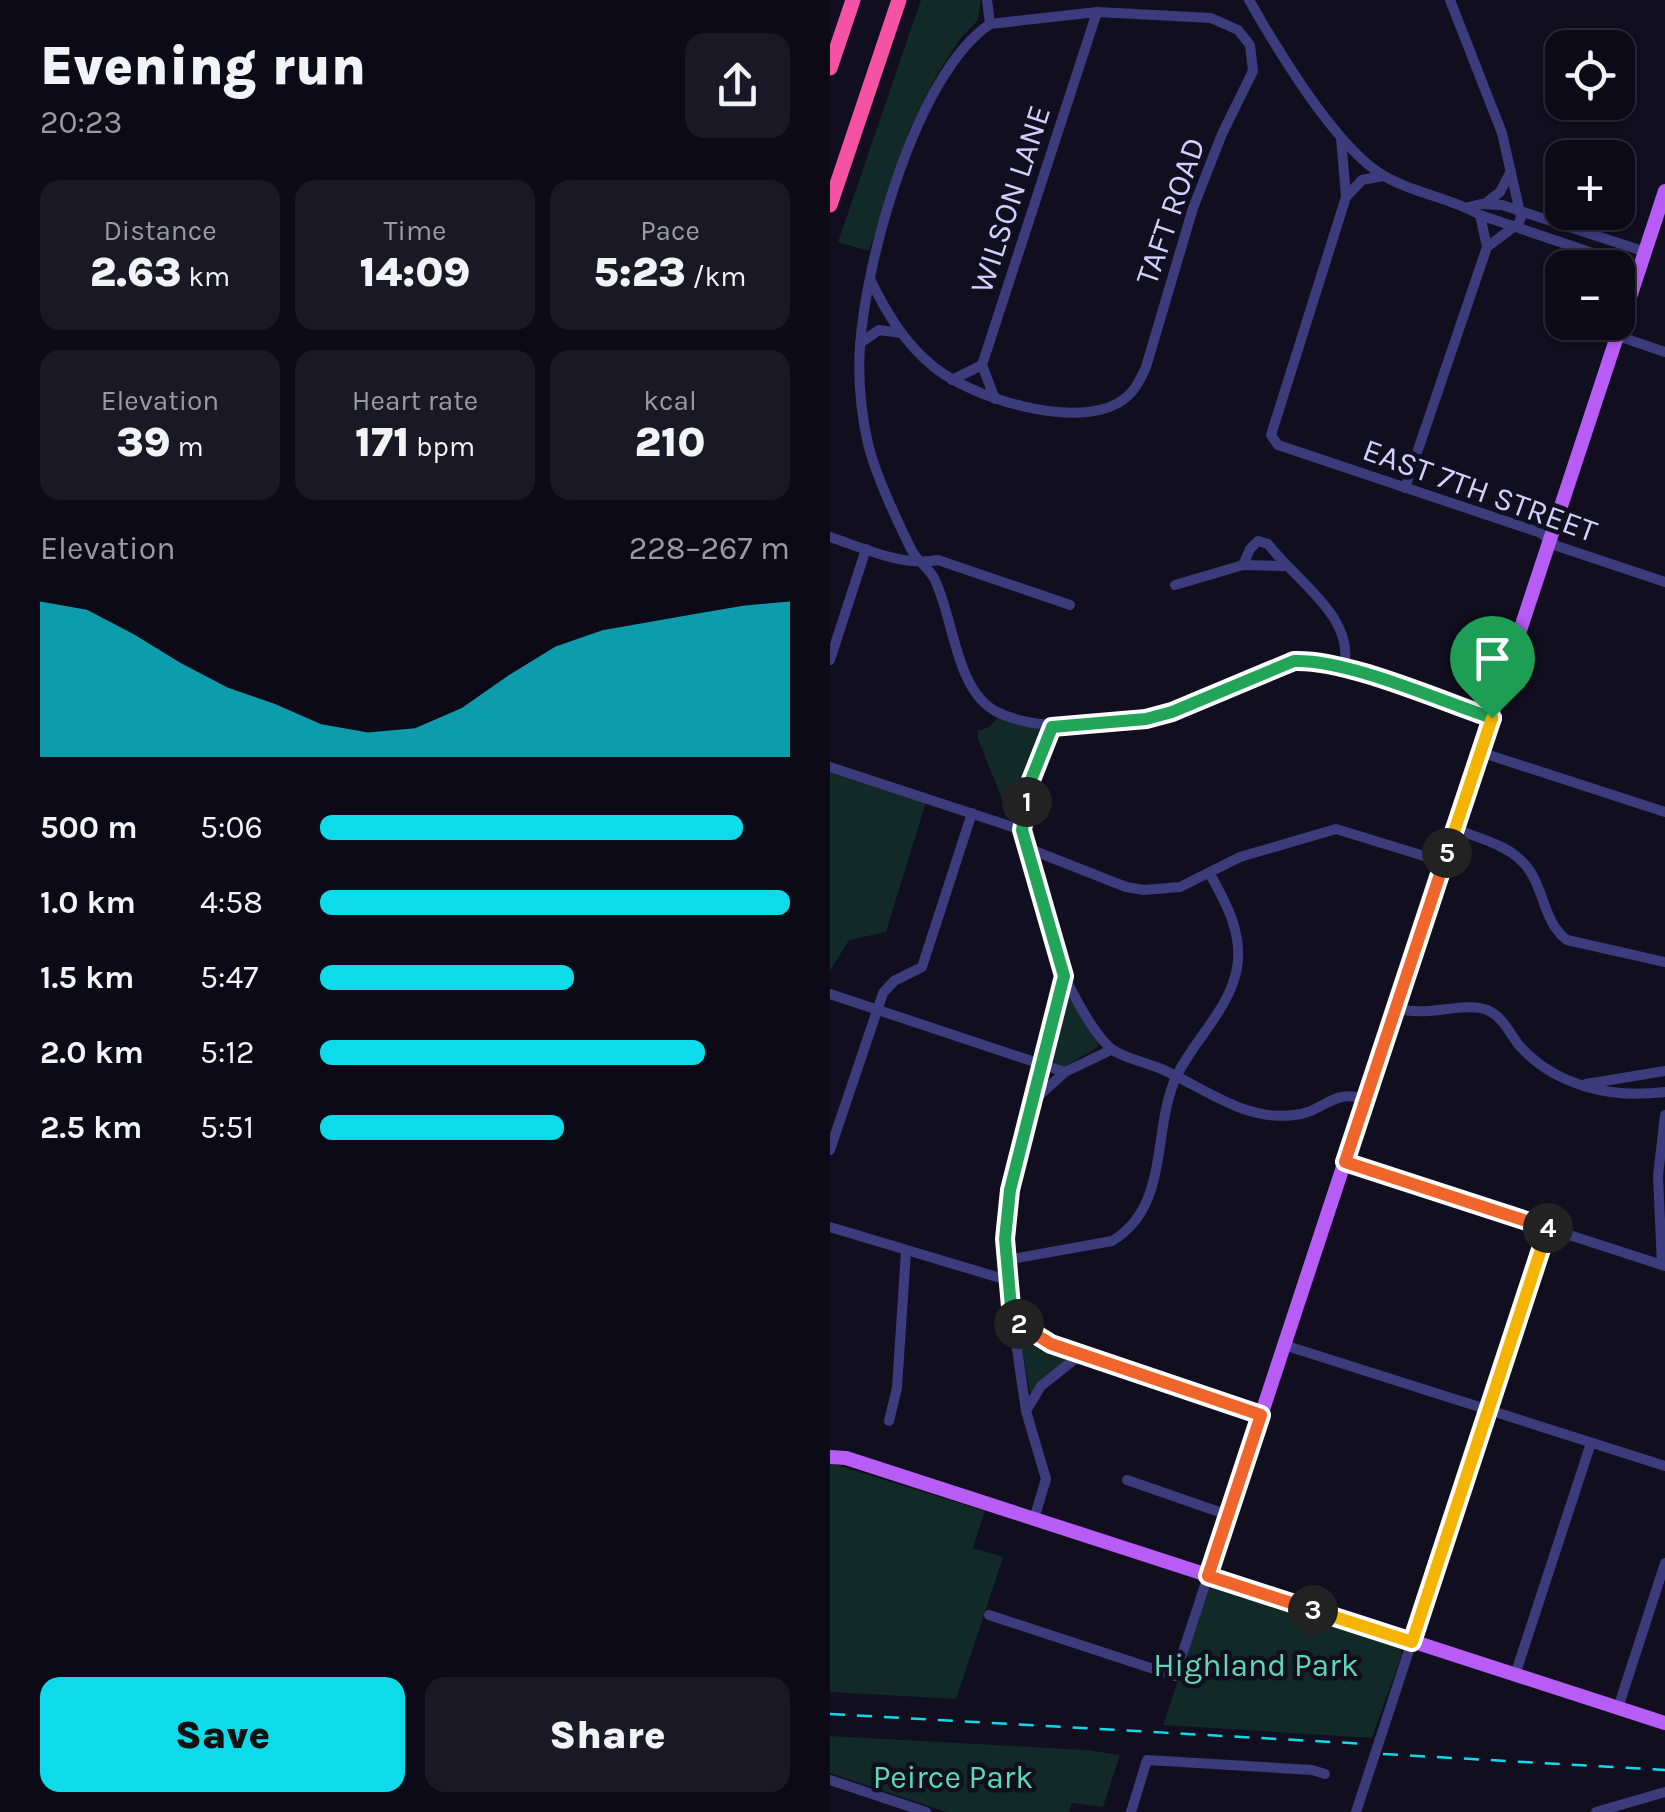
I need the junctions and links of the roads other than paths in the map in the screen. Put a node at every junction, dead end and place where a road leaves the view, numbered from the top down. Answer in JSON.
{"nodes":[{"id":1,"x":853,"y":0,"type":"edge"},
{"id":2,"x":899,"y":0,"type":"edge"},
{"id":3,"x":987,"y":0,"type":"edge"},
{"id":4,"x":1450,"y":0,"type":"edge"},
{"id":5,"x":1250,"y":2,"type":"edge"},
{"id":6,"x":1097,"y":12,"type":"junction"},
{"id":7,"x":990,"y":24,"type":"junction"},
{"id":8,"x":1273,"y":39,"type":"junction"},
{"id":9,"x":1252,"y":51,"type":"junction"},
{"id":10,"x":830,"y":68,"type":"edge"},
{"id":11,"x":1340,"y":137,"type":"junction"},
{"id":12,"x":1511,"y":170,"type":"junction"},
{"id":13,"x":1384,"y":176,"type":"junction"},
{"id":14,"x":1665,"y":192,"type":"edge"},
{"id":15,"x":1346,"y":197,"type":"junction"},
{"id":16,"x":1486,"y":204,"type":"junction"},
{"id":17,"x":830,"y":205,"type":"edge"},
{"id":18,"x":1468,"y":207,"type":"junction"},
{"id":19,"x":1522,"y":211,"type":"junction"},
{"id":20,"x":1480,"y":215,"type":"junction"},
{"id":21,"x":1514,"y":226,"type":"junction"},
{"id":22,"x":1487,"y":247,"type":"junction"},
{"id":23,"x":1646,"y":252,"type":"junction"},
{"id":24,"x":1640,"y":270,"type":"junction"},
{"id":25,"x":870,"y":279,"type":"junction"},
{"id":26,"x":1635,"y":285,"type":"edge"},
{"id":27,"x":902,"y":333,"type":"junction"},
{"id":28,"x":1617,"y":340,"type":"edge"},
{"id":29,"x":1630,"y":340,"type":"edge"},
{"id":30,"x":860,"y":343,"type":"junction"},
{"id":31,"x":1665,"y":352,"type":"edge"},
{"id":32,"x":982,"y":366,"type":"junction"},
{"id":33,"x":952,"y":380,"type":"junction"},
{"id":34,"x":995,"y":400,"type":"junction"},
{"id":35,"x":1405,"y":488,"type":"junction"},
{"id":36,"x":830,"y":537,"type":"edge"},
{"id":37,"x":1551,"y":540,"type":"junction"},
{"id":38,"x":866,"y":549,"type":"junction"},
{"id":39,"x":922,"y":563,"type":"junction"},
{"id":40,"x":1243,"y":564,"type":"junction"},
{"id":41,"x":1284,"y":566,"type":"junction"},
{"id":42,"x":1665,"y":582,"type":"edge"},
{"id":43,"x":1175,"y":584,"type":"dead end"},
{"id":44,"x":1070,"y":605,"type":"dead end"},
{"id":45,"x":830,"y":660,"type":"edge"},
{"id":46,"x":1344,"y":668,"type":"junction"},
{"id":47,"x":1492,"y":718,"type":"junction"},
{"id":48,"x":1052,"y":727,"type":"junction"},
{"id":49,"x":1480,"y":752,"type":"junction"},
{"id":50,"x":830,"y":767,"type":"edge"},
{"id":51,"x":1665,"y":812,"type":"edge"},
{"id":52,"x":972,"y":813,"type":"junction"},
{"id":53,"x":1455,"y":829,"type":"junction"},
{"id":54,"x":1022,"y":830,"type":"junction"},
{"id":55,"x":1027,"y":848,"type":"junction"},
{"id":56,"x":1443,"y":865,"type":"junction"},
{"id":57,"x":1210,"y":874,"type":"junction"},
{"id":58,"x":1665,"y":962,"type":"edge"},
{"id":59,"x":1064,"y":976,"type":"junction"},
{"id":60,"x":830,"y":994,"type":"edge"},
{"id":61,"x":1396,"y":1008,"type":"junction"},
{"id":62,"x":877,"y":1010,"type":"junction"},
{"id":63,"x":1112,"y":1050,"type":"junction"},
{"id":64,"x":1042,"y":1064,"type":"junction"},
{"id":65,"x":1665,"y":1071,"type":"edge"},
{"id":66,"x":1065,"y":1072,"type":"junction"},
{"id":67,"x":1177,"y":1076,"type":"junction"},
{"id":68,"x":1580,"y":1085,"type":"junction"},
{"id":69,"x":1665,"y":1092,"type":"edge"},
{"id":70,"x":1366,"y":1099,"type":"junction"},
{"id":71,"x":1033,"y":1101,"type":"junction"},
{"id":72,"x":1665,"y":1115,"type":"edge"},
{"id":73,"x":830,"y":1150,"type":"edge"},
{"id":74,"x":1345,"y":1162,"type":"junction"},
{"id":75,"x":830,"y":1227,"type":"edge"},
{"id":76,"x":1548,"y":1227,"type":"junction"},
{"id":77,"x":906,"y":1252,"type":"junction"},
{"id":78,"x":1006,"y":1260,"type":"junction"},
{"id":79,"x":1664,"y":1265,"type":"edge"},
{"id":80,"x":1007,"y":1280,"type":"junction"},
{"id":81,"x":1012,"y":1318,"type":"junction"},
{"id":82,"x":1284,"y":1345,"type":"junction"},
{"id":83,"x":1080,"y":1354,"type":"junction"},
{"id":84,"x":1488,"y":1410,"type":"junction"},
{"id":85,"x":1026,"y":1411,"type":"junction"},
{"id":86,"x":1261,"y":1415,"type":"junction"},
{"id":87,"x":889,"y":1421,"type":"dead end"},
{"id":88,"x":1591,"y":1442,"type":"junction"},
{"id":89,"x":830,"y":1448,"type":"edge"},
{"id":90,"x":838,"y":1458,"type":"edge"},
{"id":91,"x":1665,"y":1466,"type":"edge"},
{"id":92,"x":1127,"y":1480,"type":"dead end"},
{"id":93,"x":1228,"y":1515,"type":"junction"},
{"id":94,"x":1034,"y":1519,"type":"junction"},
{"id":95,"x":1665,"y":1563,"type":"edge"},
{"id":96,"x":1208,"y":1576,"type":"junction"},
{"id":97,"x":989,"y":1614,"type":"dead end"},
{"id":98,"x":1412,"y":1642,"type":"junction"},
{"id":99,"x":1515,"y":1675,"type":"junction"},
{"id":100,"x":1618,"y":1708,"type":"junction"},
{"id":101,"x":1665,"y":1723,"type":"edge"},
{"id":102,"x":1326,"y":1774,"type":"dead end"},
{"id":103,"x":830,"y":1780,"type":"edge"},
{"id":104,"x":1665,"y":1792,"type":"edge"},
{"id":105,"x":907,"y":1809,"type":"edge"},
{"id":106,"x":926,"y":1812,"type":"edge"},
{"id":107,"x":1131,"y":1812,"type":"edge"},
{"id":108,"x":1356,"y":1812,"type":"edge"},
{"id":109,"x":1596,"y":1812,"type":"edge"}],
"edges":[{"from":1,"to":10,"type":"highway"},
{"from":2,"to":17,"type":"highway"},
{"from":3,"to":7,"type":"street"},
{"from":4,"to":12,"type":"street"},
{"from":5,"to":8,"type":"street"},
{"from":6,"to":7,"type":"street"},
{"from":6,"to":9,"type":"street"},
{"from":6,"to":32,"type":"street","name":"WILSON LANE"},
{"from":7,"to":25,"type":"street"},
{"from":8,"to":9,"type":"street"},
{"from":8,"to":11,"type":"street"},
{"from":9,"to":34,"type":"street","name":"TAFT ROAD"},
{"from":11,"to":13,"type":"street"},
{"from":11,"to":15,"type":"street"},
{"from":12,"to":16,"type":"street"},
{"from":12,"to":19,"type":"street"},
{"from":13,"to":15,"type":"street"},
{"from":13,"to":18,"type":"street"},
{"from":14,"to":23,"type":"main road"},
{"from":15,"to":35,"type":"street","name":"EAST 7TH STREET"},
{"from":16,"to":18,"type":"street"},
{"from":16,"to":19,"type":"street"},
{"from":18,"to":20,"type":"street"},
{"from":19,"to":21,"type":"street"},
{"from":19,"to":23,"type":"street"},
{"from":20,"to":21,"type":"street"},
{"from":20,"to":22,"type":"street"},
{"from":21,"to":22,"type":"street"},
{"from":21,"to":24,"type":"street"},
{"from":22,"to":35,"type":"street"},
{"from":23,"to":24,"type":"main road"},
{"from":24,"to":26,"type":"main road"},
{"from":25,"to":27,"type":"street"},
{"from":25,"to":30,"type":"street"},
{"from":27,"to":30,"type":"street"},
{"from":27,"to":33,"type":"street"},
{"from":28,"to":37,"type":"main road"},
{"from":29,"to":31,"type":"street"},
{"from":30,"to":39,"type":"street"},
{"from":32,"to":33,"type":"street"},
{"from":32,"to":34,"type":"street"},
{"from":33,"to":34,"type":"street"},
{"from":35,"to":37,"type":"street","name":"EAST 7TH STREET"},
{"from":36,"to":38,"type":"street"},
{"from":37,"to":42,"type":"street","name":"EAST 7TH STREET"},
{"from":37,"to":47,"type":"main road"},
{"from":38,"to":39,"type":"street"},
{"from":38,"to":45,"type":"street"},
{"from":39,"to":44,"type":"street"},
{"from":39,"to":48,"type":"street"},
{"from":40,"to":41,"type":"street"},
{"from":40,"to":41,"type":"street"},
{"from":40,"to":43,"type":"street"},
{"from":41,"to":46,"type":"street"},
{"from":46,"to":47,"type":"street"},
{"from":46,"to":48,"type":"street"},
{"from":47,"to":49,"type":"main road"},
{"from":48,"to":54,"type":"street"},
{"from":49,"to":51,"type":"street"},
{"from":49,"to":53,"type":"main road"},
{"from":50,"to":52,"type":"street"},
{"from":52,"to":54,"type":"street"},
{"from":52,"to":62,"type":"street"},
{"from":53,"to":56,"type":"main road"},
{"from":53,"to":58,"type":"street"},
{"from":54,"to":55,"type":"street"},
{"from":55,"to":57,"type":"street"},
{"from":55,"to":59,"type":"street"},
{"from":56,"to":57,"type":"street"},
{"from":56,"to":61,"type":"main road"},
{"from":57,"to":67,"type":"street"},
{"from":59,"to":63,"type":"street"},
{"from":59,"to":64,"type":"street"},
{"from":60,"to":62,"type":"street"},
{"from":61,"to":68,"type":"street"},
{"from":61,"to":70,"type":"main road"},
{"from":62,"to":64,"type":"street"},
{"from":62,"to":73,"type":"street"},
{"from":63,"to":66,"type":"street"},
{"from":63,"to":67,"type":"street"},
{"from":64,"to":66,"type":"street"},
{"from":64,"to":71,"type":"street"},
{"from":65,"to":68,"type":"street"},
{"from":66,"to":71,"type":"street"},
{"from":67,"to":70,"type":"street"},
{"from":67,"to":78,"type":"street"},
{"from":68,"to":69,"type":"street"},
{"from":70,"to":74,"type":"main road"},
{"from":71,"to":78,"type":"street"},
{"from":72,"to":79,"type":"street"},
{"from":74,"to":76,"type":"street"},
{"from":74,"to":82,"type":"main road"},
{"from":75,"to":77,"type":"street"},
{"from":76,"to":79,"type":"street"},
{"from":76,"to":84,"type":"street"},
{"from":77,"to":80,"type":"street"},
{"from":77,"to":87,"type":"street"},
{"from":78,"to":80,"type":"street"},
{"from":80,"to":81,"type":"street"},
{"from":81,"to":83,"type":"street"},
{"from":81,"to":85,"type":"street"},
{"from":82,"to":84,"type":"street"},
{"from":82,"to":86,"type":"main road"},
{"from":83,"to":85,"type":"street"},
{"from":83,"to":86,"type":"street"},
{"from":84,"to":88,"type":"street"},
{"from":84,"to":98,"type":"street"},
{"from":85,"to":94,"type":"street"},
{"from":86,"to":93,"type":"main road"},
{"from":88,"to":91,"type":"street"},
{"from":88,"to":99,"type":"street"},
{"from":89,"to":90,"type":"main road"},
{"from":90,"to":94,"type":"main road"},
{"from":92,"to":93,"type":"street"},
{"from":93,"to":96,"type":"main road"},
{"from":94,"to":96,"type":"main road"},
{"from":95,"to":100,"type":"street"},
{"from":96,"to":97,"type":"street"},
{"from":96,"to":98,"type":"main road"},
{"from":98,"to":99,"type":"main road"},
{"from":98,"to":108,"type":"street"},
{"from":99,"to":100,"type":"main road"},
{"from":100,"to":101,"type":"main road"},
{"from":102,"to":107,"type":"street"},
{"from":103,"to":105,"type":"street"},
{"from":104,"to":109,"type":"street"},
{"from":105,"to":106,"type":"street"}]}
